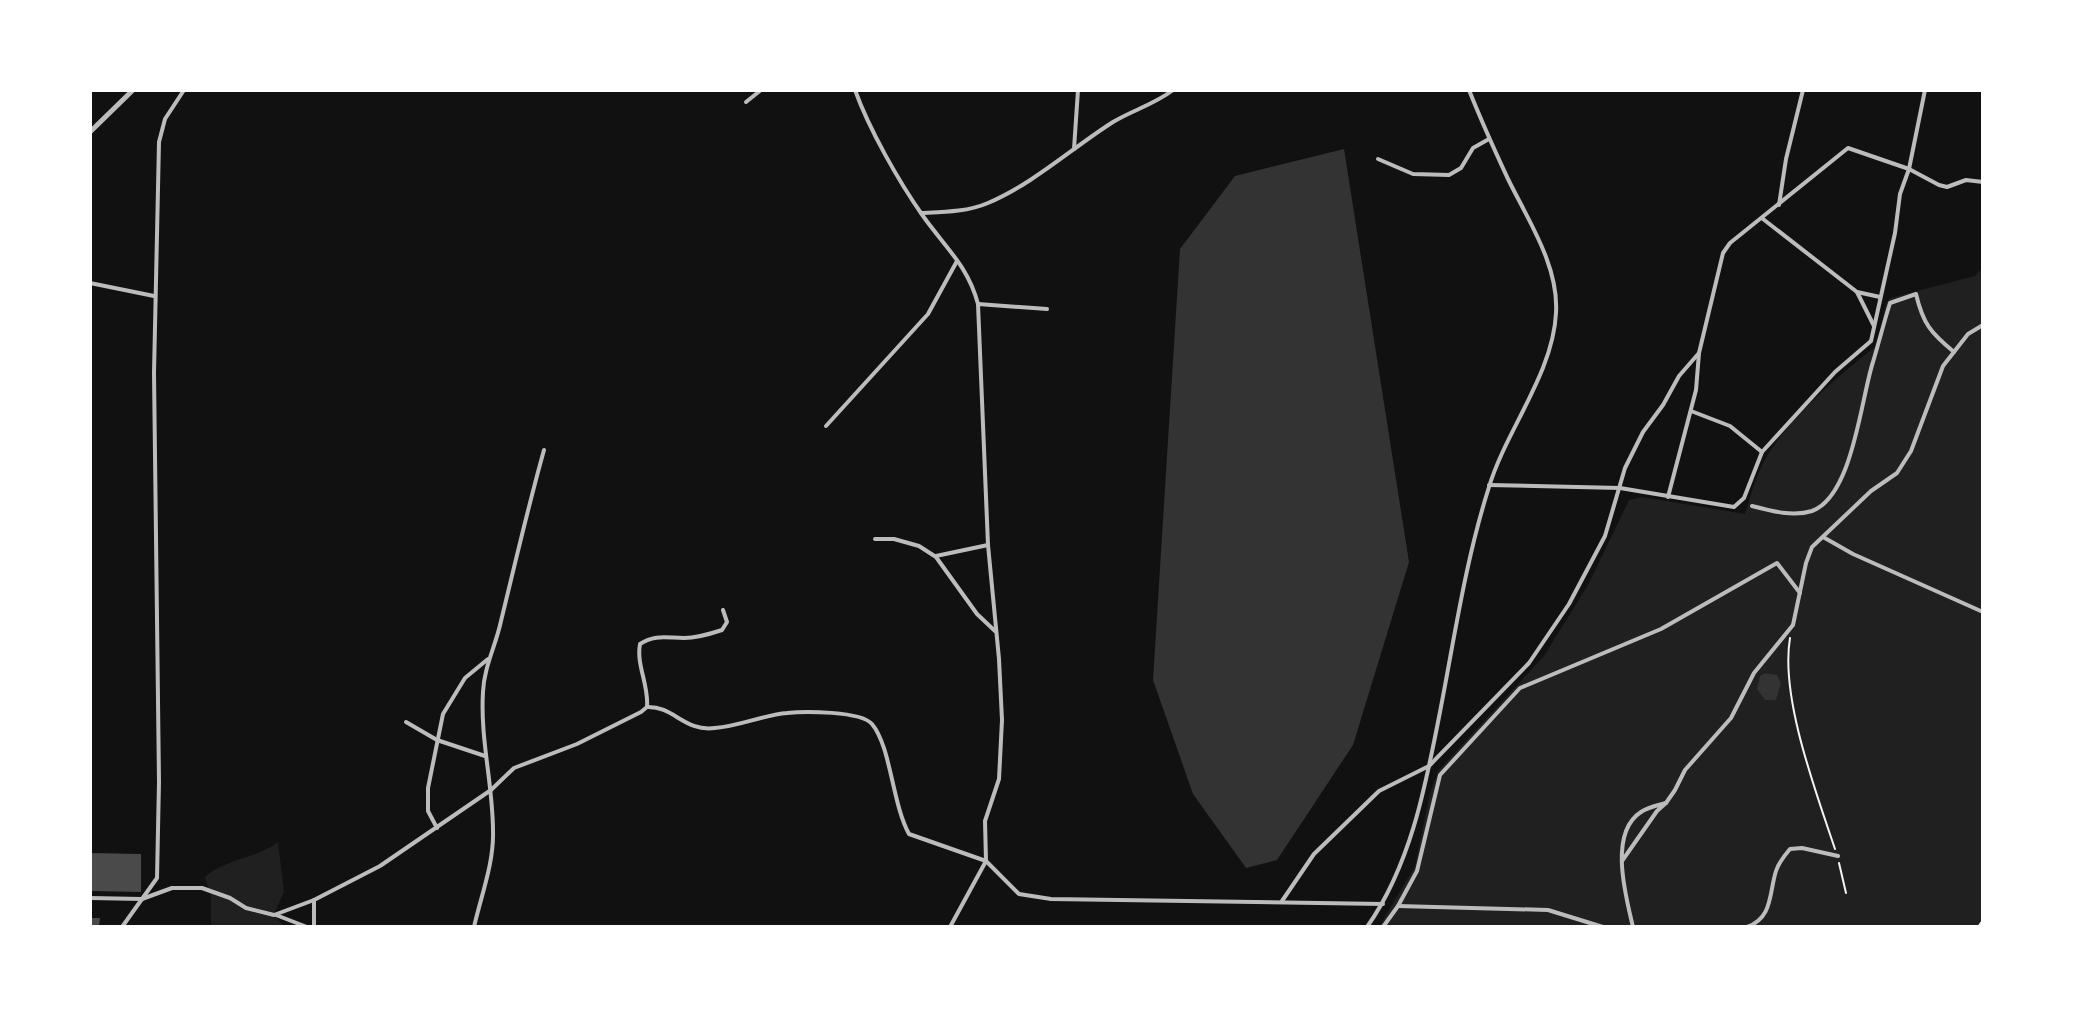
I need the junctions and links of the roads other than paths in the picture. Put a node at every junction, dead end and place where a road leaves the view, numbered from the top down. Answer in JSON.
{"nodes":[{"id":1,"x":133,"y":90,"type":"edge"},
{"id":2,"x":184,"y":90,"type":"edge"},
{"id":3,"x":761,"y":90,"type":"edge"},
{"id":4,"x":855,"y":90,"type":"edge"},
{"id":5,"x":1078,"y":90,"type":"edge"},
{"id":6,"x":1173,"y":90,"type":"edge"},
{"id":7,"x":1469,"y":90,"type":"edge"},
{"id":8,"x":1803,"y":90,"type":"edge"},
{"id":9,"x":1925,"y":90,"type":"edge"},
{"id":10,"x":746,"y":102,"type":"dead end"},
{"id":11,"x":90,"y":132,"type":"edge"},
{"id":12,"x":1489,"y":139,"type":"junction"},
{"id":13,"x":1074,"y":149,"type":"junction"},
{"id":14,"x":1378,"y":159,"type":"dead end"},
{"id":15,"x":1909,"y":169,"type":"junction"},
{"id":16,"x":1983,"y":182,"type":"edge"},
{"id":17,"x":1778,"y":206,"type":"junction"},
{"id":18,"x":921,"y":213,"type":"junction"},
{"id":19,"x":1763,"y":219,"type":"junction"},
{"id":20,"x":957,"y":261,"type":"junction"},
{"id":21,"x":90,"y":283,"type":"edge"},
{"id":22,"x":1857,"y":292,"type":"junction"},
{"id":23,"x":155,"y":296,"type":"junction"},
{"id":24,"x":1880,"y":297,"type":"junction"},
{"id":25,"x":978,"y":304,"type":"junction"},
{"id":26,"x":1047,"y":309,"type":"dead end"},
{"id":27,"x":1983,"y":325,"type":"edge"},
{"id":28,"x":1875,"y":328,"type":"junction"},
{"id":29,"x":1954,"y":352,"type":"junction"},
{"id":30,"x":1699,"y":353,"type":"junction"},
{"id":31,"x":1691,"y":411,"type":"junction"},
{"id":32,"x":826,"y":426,"type":"dead end"},
{"id":33,"x":544,"y":450,"type":"dead end"},
{"id":34,"x":1762,"y":452,"type":"junction"},
{"id":35,"x":1489,"y":485,"type":"junction"},
{"id":36,"x":1620,"y":488,"type":"junction"},
{"id":37,"x":1668,"y":497,"type":"junction"},
{"id":38,"x":1752,"y":506,"type":"dead end"},
{"id":39,"x":1823,"y":537,"type":"junction"},
{"id":40,"x":875,"y":539,"type":"dead end"},
{"id":41,"x":988,"y":545,"type":"junction"},
{"id":42,"x":936,"y":557,"type":"junction"},
{"id":43,"x":1800,"y":593,"type":"junction"},
{"id":44,"x":723,"y":610,"type":"dead end"},
{"id":45,"x":1983,"y":612,"type":"edge"},
{"id":46,"x":997,"y":632,"type":"junction"},
{"id":47,"x":490,"y":657,"type":"junction"},
{"id":48,"x":647,"y":707,"type":"junction"},
{"id":49,"x":406,"y":722,"type":"dead end"},
{"id":50,"x":437,"y":740,"type":"junction"},
{"id":51,"x":485,"y":756,"type":"junction"},
{"id":52,"x":1429,"y":766,"type":"junction"},
{"id":53,"x":491,"y":790,"type":"junction"},
{"id":54,"x":1666,"y":803,"type":"junction"},
{"id":55,"x":437,"y":828,"type":"junction"},
{"id":56,"x":1838,"y":856,"type":"road end"},
{"id":57,"x":986,"y":861,"type":"junction"},
{"id":58,"x":1622,"y":861,"type":"junction"},
{"id":59,"x":90,"y":898,"type":"edge"},
{"id":60,"x":142,"y":899,"type":"junction"},
{"id":61,"x":314,"y":900,"type":"junction"},
{"id":62,"x":1282,"y":901,"type":"junction"},
{"id":63,"x":1383,"y":904,"type":"junction"},
{"id":64,"x":1398,"y":906,"type":"junction"},
{"id":65,"x":274,"y":915,"type":"junction"},
{"id":66,"x":122,"y":927,"type":"edge"},
{"id":67,"x":307,"y":927,"type":"edge"},
{"id":68,"x":314,"y":927,"type":"edge"},
{"id":69,"x":474,"y":927,"type":"edge"},
{"id":70,"x":950,"y":927,"type":"edge"},
{"id":71,"x":1367,"y":927,"type":"edge"},
{"id":72,"x":1383,"y":927,"type":"edge"},
{"id":73,"x":1599,"y":927,"type":"edge"},
{"id":74,"x":1633,"y":927,"type":"edge"},
{"id":75,"x":1747,"y":927,"type":"edge"}],
"edges":[{"from":1,"to":11,"type":"street"},
{"from":2,"to":23,"type":"street"},
{"from":3,"to":10,"type":"street"},
{"from":4,"to":18,"type":"street"},
{"from":5,"to":13,"type":"street"},
{"from":6,"to":13,"type":"street"},
{"from":7,"to":12,"type":"street"},
{"from":8,"to":17,"type":"street"},
{"from":9,"to":15,"type":"street"},
{"from":12,"to":14,"type":"street"},
{"from":12,"to":35,"type":"street"},
{"from":13,"to":18,"type":"street"},
{"from":15,"to":16,"type":"street"},
{"from":15,"to":17,"type":"street"},
{"from":15,"to":24,"type":"street"},
{"from":17,"to":19,"type":"street"},
{"from":18,"to":20,"type":"street"},
{"from":19,"to":22,"type":"street"},
{"from":19,"to":30,"type":"street"},
{"from":20,"to":25,"type":"street"},
{"from":20,"to":32,"type":"street"},
{"from":21,"to":23,"type":"street"},
{"from":22,"to":24,"type":"street"},
{"from":22,"to":28,"type":"street"},
{"from":23,"to":60,"type":"street"},
{"from":24,"to":28,"type":"street"},
{"from":25,"to":26,"type":"street"},
{"from":25,"to":41,"type":"street"},
{"from":27,"to":29,"type":"street"},
{"from":28,"to":34,"type":"street"},
{"from":29,"to":38,"type":"street"},
{"from":29,"to":39,"type":"street"},
{"from":30,"to":31,"type":"street"},
{"from":30,"to":36,"type":"street"},
{"from":31,"to":34,"type":"street"},
{"from":31,"to":37,"type":"street"},
{"from":33,"to":47,"type":"street"},
{"from":34,"to":37,"type":"street"},
{"from":35,"to":36,"type":"street"},
{"from":35,"to":52,"type":"street"},
{"from":36,"to":37,"type":"street"},
{"from":36,"to":52,"type":"street"},
{"from":39,"to":43,"type":"street"},
{"from":39,"to":45,"type":"street"},
{"from":40,"to":42,"type":"street"},
{"from":41,"to":42,"type":"street"},
{"from":41,"to":46,"type":"street"},
{"from":42,"to":46,"type":"street"},
{"from":43,"to":54,"type":"street"},
{"from":43,"to":64,"type":"street"},
{"from":44,"to":48,"type":"street"},
{"from":46,"to":57,"type":"street"},
{"from":47,"to":50,"type":"street"},
{"from":47,"to":51,"type":"street"},
{"from":48,"to":53,"type":"street"},
{"from":48,"to":57,"type":"street"},
{"from":49,"to":50,"type":"street"},
{"from":50,"to":51,"type":"street"},
{"from":50,"to":55,"type":"street"},
{"from":51,"to":53,"type":"street"},
{"from":52,"to":62,"type":"street"},
{"from":52,"to":63,"type":"street"},
{"from":53,"to":55,"type":"street"},
{"from":53,"to":69,"type":"street"},
{"from":54,"to":58,"type":"street"},
{"from":54,"to":58,"type":"street"},
{"from":55,"to":61,"type":"street"},
{"from":56,"to":75,"type":"street"},
{"from":57,"to":62,"type":"street"},
{"from":57,"to":70,"type":"street"},
{"from":58,"to":74,"type":"street"},
{"from":59,"to":60,"type":"street"},
{"from":60,"to":65,"type":"street"},
{"from":60,"to":66,"type":"street"},
{"from":61,"to":65,"type":"street"},
{"from":61,"to":68,"type":"street"},
{"from":62,"to":63,"type":"street"},
{"from":63,"to":71,"type":"street"},
{"from":64,"to":72,"type":"street"},
{"from":64,"to":73,"type":"street"},
{"from":65,"to":67,"type":"street"}]}
